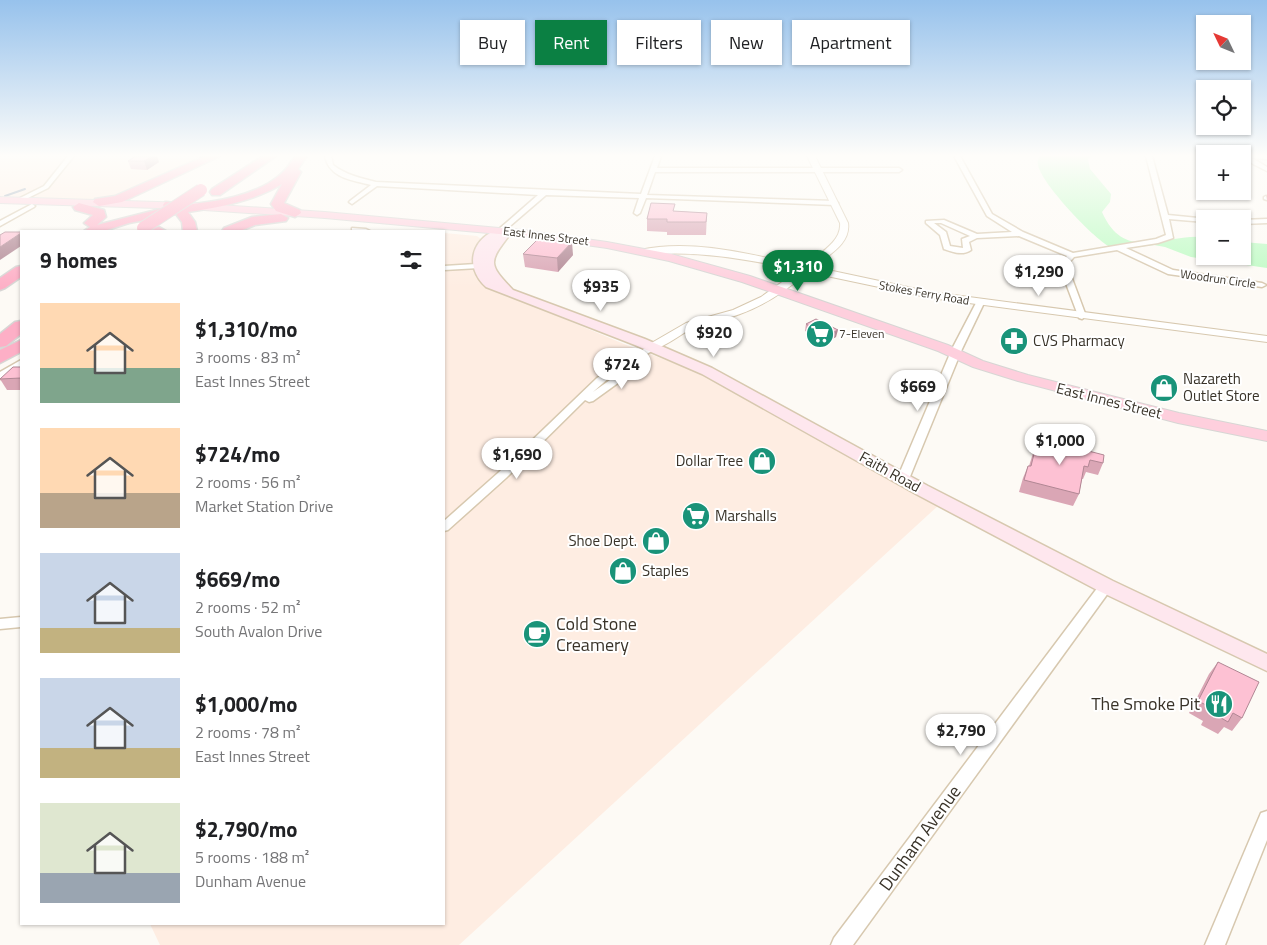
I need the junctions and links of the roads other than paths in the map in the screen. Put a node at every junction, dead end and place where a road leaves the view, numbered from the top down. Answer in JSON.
{"nodes":[{"id":1,"x":21,"y":200,"type":"edge"},
{"id":2,"x":111,"y":200,"type":"edge"},
{"id":3,"x":180,"y":200,"type":"edge"},
{"id":4,"x":186,"y":200,"type":"edge"},
{"id":5,"x":204,"y":200,"type":"edge"},
{"id":6,"x":220,"y":200,"type":"edge"},
{"id":7,"x":279,"y":200,"type":"edge"},
{"id":8,"x":355,"y":200,"type":"edge"},
{"id":9,"x":536,"y":200,"type":"edge"},
{"id":10,"x":641,"y":200,"type":"edge"},
{"id":11,"x":755,"y":200,"type":"edge"},
{"id":12,"x":834,"y":200,"type":"edge"},
{"id":13,"x":981,"y":200,"type":"edge"},
{"id":14,"x":1161,"y":200,"type":"edge"},
{"id":15,"x":99,"y":202,"type":"junction"},
{"id":16,"x":352,"y":202,"type":"dead end"},
{"id":17,"x":835,"y":203,"type":"junction"},
{"id":18,"x":0,"y":204,"type":"edge"},
{"id":19,"x":32,"y":206,"type":"junction"},
{"id":20,"x":179,"y":206,"type":"junction"},
{"id":21,"x":79,"y":207,"type":"junction"},
{"id":22,"x":295,"y":213,"type":"junction"},
{"id":23,"x":637,"y":214,"type":"dead end"},
{"id":24,"x":1166,"y":217,"type":"junction"},
{"id":25,"x":281,"y":218,"type":"junction"},
{"id":26,"x":1196,"y":219,"type":"edge"},
{"id":27,"x":1267,"y":221,"type":"edge"},
{"id":28,"x":1251,"y":222,"type":"edge"},
{"id":29,"x":0,"y":224,"type":"edge"},
{"id":30,"x":79,"y":230,"type":"edge"},
{"id":31,"x":93,"y":230,"type":"edge"},
{"id":32,"x":141,"y":230,"type":"edge"},
{"id":33,"x":159,"y":230,"type":"edge"},
{"id":34,"x":190,"y":230,"type":"edge"},
{"id":35,"x":231,"y":230,"type":"edge"},
{"id":36,"x":500,"y":234,"type":"junction"},
{"id":37,"x":1020,"y":234,"type":"junction"},
{"id":38,"x":976,"y":236,"type":"junction"},
{"id":39,"x":1119,"y":248,"type":"junction"},
{"id":40,"x":682,"y":255,"type":"junction"},
{"id":41,"x":1072,"y":255,"type":"junction"},
{"id":42,"x":476,"y":266,"type":"junction"},
{"id":43,"x":445,"y":268,"type":"edge"},
{"id":44,"x":808,"y":268,"type":"junction"},
{"id":45,"x":20,"y":270,"type":"edge"},
{"id":46,"x":4,"y":283,"type":"edge"},
{"id":47,"x":1262,"y":286,"type":"dead end"},
{"id":48,"x":508,"y":291,"type":"junction"},
{"id":49,"x":776,"y":292,"type":"junction"},
{"id":50,"x":980,"y":303,"type":"junction"},
{"id":51,"x":20,"y":311,"type":"edge"},
{"id":52,"x":1082,"y":316,"type":"junction"},
{"id":53,"x":0,"y":325,"type":"edge"},
{"id":54,"x":20,"y":327,"type":"edge"},
{"id":55,"x":1267,"y":339,"type":"edge"},
{"id":56,"x":0,"y":342,"type":"edge"},
{"id":57,"x":20,"y":346,"type":"edge"},
{"id":58,"x":652,"y":347,"type":"junction"},
{"id":59,"x":955,"y":355,"type":"junction"},
{"id":60,"x":0,"y":358,"type":"edge"},
{"id":61,"x":20,"y":364,"type":"edge"},
{"id":62,"x":0,"y":376,"type":"edge"},
{"id":63,"x":1267,"y":436,"type":"edge"},
{"id":64,"x":902,"y":479,"type":"junction"},
{"id":65,"x":445,"y":526,"type":"edge"},
{"id":66,"x":1106,"y":586,"type":"junction"},
{"id":67,"x":20,"y":622,"type":"edge"},
{"id":68,"x":0,"y":624,"type":"edge"},
{"id":69,"x":1267,"y":663,"type":"edge"},
{"id":70,"x":1267,"y":819,"type":"edge"},
{"id":71,"x":841,"y":945,"type":"edge"},
{"id":72,"x":1215,"y":945,"type":"edge"}],
"edges":[{"from":1,"to":15,"type":"main road","name":"East Innes Street"},
{"from":2,"to":15,"type":"highway"},
{"from":3,"to":20,"type":"highway"},
{"from":4,"to":32,"type":"highway","bridge":true},
{"from":5,"to":33,"type":"highway"},
{"from":6,"to":20,"type":"highway"},
{"from":7,"to":22,"type":"highway"},
{"from":8,"to":16,"type":"street"},
{"from":9,"to":36,"type":"street","name":"Faith Road"},
{"from":10,"to":23,"type":"street"},
{"from":11,"to":17,"type":"street"},
{"from":12,"to":17,"type":"street"},
{"from":13,"to":37,"type":"street"},
{"from":14,"to":24,"type":"street"},
{"from":15,"to":20,"type":"main road","name":"East Innes Street"},
{"from":17,"to":44,"type":"street"},
{"from":18,"to":19,"type":"main road","name":"East Innes Street"},
{"from":19,"to":21,"type":"main road","name":"East Innes Street"},
{"from":19,"to":29,"type":"street"},
{"from":20,"to":21,"type":"main road","name":"East Innes Street"},
{"from":20,"to":22,"type":"main road","name":"East Innes Street"},
{"from":20,"to":25,"type":"main road","name":"East Innes Street"},
{"from":20,"to":31,"type":"highway"},
{"from":20,"to":34,"type":"highway"},
{"from":21,"to":30,"type":"highway"},
{"from":22,"to":36,"type":"main road","name":"East Innes Street"},
{"from":24,"to":26,"type":"street"},
{"from":24,"to":39,"type":"street"},
{"from":25,"to":35,"type":"highway"},
{"from":25,"to":36,"type":"main road","name":"East Innes Street"},
{"from":27,"to":28,"type":"street"},
{"from":36,"to":40,"type":"main road","name":"East Innes Street"},
{"from":36,"to":42,"type":"main road","name":"Faith Road"},
{"from":36,"to":48,"type":"main road","name":"Faith Road"},
{"from":36,"to":49,"type":"main road","name":"East Innes Street"},
{"from":37,"to":38,"type":"street"},
{"from":37,"to":41,"type":"street"},
{"from":38,"to":38,"type":"street"},
{"from":39,"to":41,"type":"street"},
{"from":39,"to":47,"type":"street","name":"Woodrun Circle"},
{"from":40,"to":44,"type":"street","name":"Stokes Ferry Road"},
{"from":40,"to":49,"type":"main road","name":"East Innes Street"},
{"from":41,"to":52,"type":"street"},
{"from":42,"to":43,"type":"street"},
{"from":42,"to":48,"type":"main road","name":"Faith Road"},
{"from":44,"to":49,"type":"street"},
{"from":44,"to":50,"type":"street","name":"Stokes Ferry Road"},
{"from":45,"to":46,"type":"highway"},
{"from":48,"to":58,"type":"main road","name":"Faith Road"},
{"from":49,"to":58,"type":"street"},
{"from":49,"to":59,"type":"main road","name":"East Innes Street"},
{"from":50,"to":52,"type":"street","name":"Stokes Ferry Road"},
{"from":50,"to":59,"type":"street"},
{"from":51,"to":53,"type":"highway"},
{"from":52,"to":55,"type":"street","name":"Stokes Ferry Road"},
{"from":54,"to":56,"type":"highway"},
{"from":57,"to":60,"type":"highway"},
{"from":58,"to":64,"type":"main road","name":"Faith Road"},
{"from":58,"to":65,"type":"street"},
{"from":59,"to":63,"type":"main road","name":"East Innes Street"},
{"from":59,"to":64,"type":"street"},
{"from":61,"to":62,"type":"street"},
{"from":64,"to":66,"type":"main road","name":"Faith Road"},
{"from":66,"to":69,"type":"main road","name":"Faith Road"},
{"from":66,"to":71,"type":"street","name":"Dunham Avenue"},
{"from":67,"to":68,"type":"street"},
{"from":70,"to":72,"type":"street"}]}
